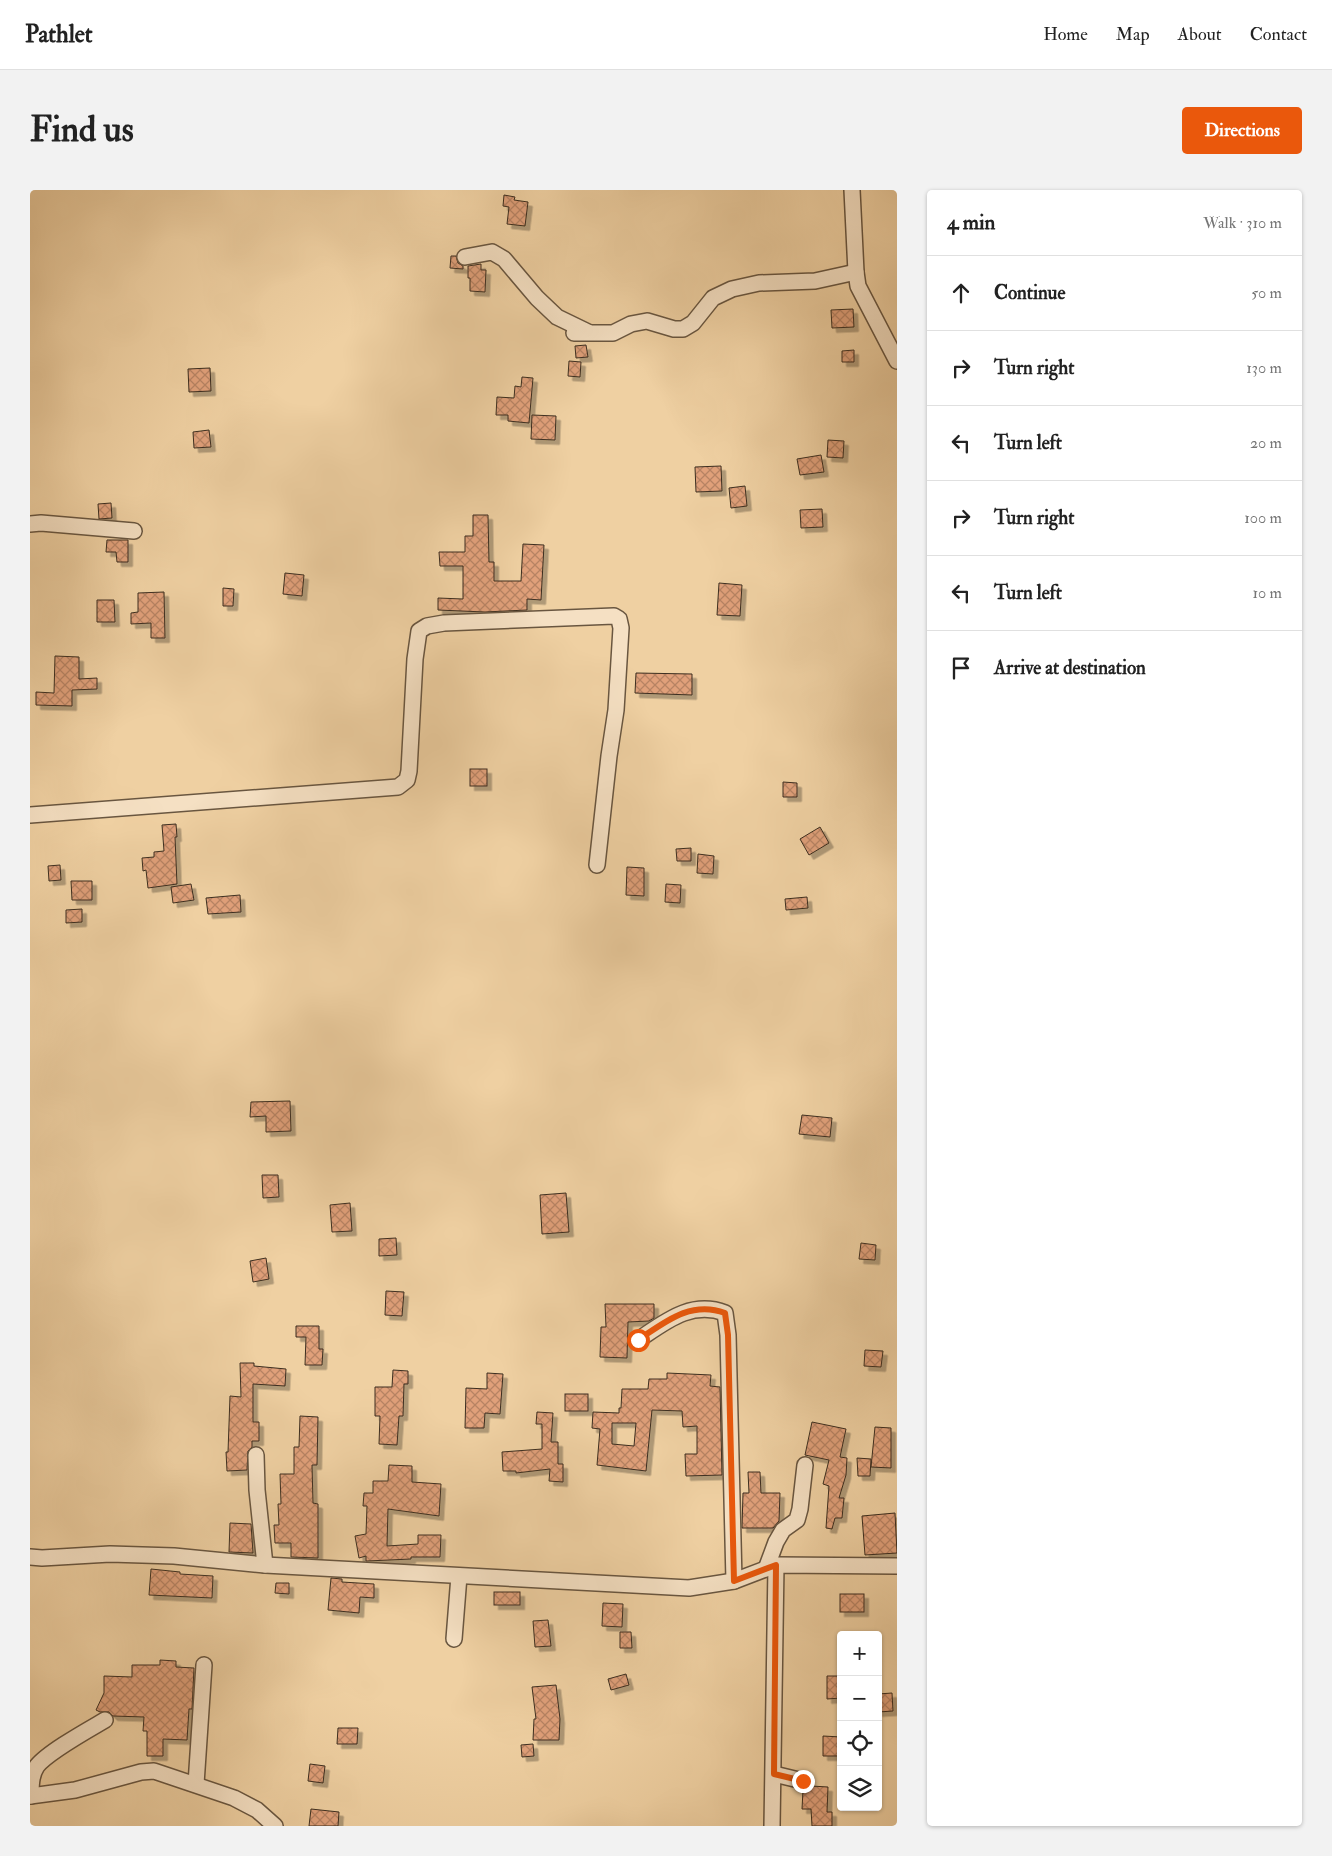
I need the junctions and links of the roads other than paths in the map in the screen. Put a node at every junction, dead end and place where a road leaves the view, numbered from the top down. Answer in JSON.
{"nodes":[{"id":1,"x":852,"y":190,"type":"edge"},
{"id":2,"x":465,"y":257,"type":"dead end"},
{"id":3,"x":856,"y":272,"type":"junction"},
{"id":4,"x":897,"y":361,"type":"edge"},
{"id":5,"x":30,"y":524,"type":"edge"},
{"id":6,"x":134,"y":531,"type":"dead end"},
{"id":7,"x":30,"y":815,"type":"edge"},
{"id":8,"x":597,"y":865,"type":"dead end"},
{"id":9,"x":638,"y":1340,"type":"dead end"},
{"id":10,"x":256,"y":1455,"type":"dead end"},
{"id":11,"x":805,"y":1465,"type":"dead end"},
{"id":12,"x":30,"y":1557,"type":"edge"},
{"id":13,"x":266,"y":1565,"type":"junction"},
{"id":14,"x":897,"y":1566,"type":"edge"},
{"id":15,"x":771,"y":1567,"type":"junction"},
{"id":16,"x":459,"y":1576,"type":"junction"},
{"id":17,"x":734,"y":1581,"type":"junction"},
{"id":18,"x":454,"y":1639,"type":"dead end"},
{"id":19,"x":204,"y":1666,"type":"dead end"},
{"id":20,"x":105,"y":1720,"type":"dead end"},
{"id":21,"x":774,"y":1774,"type":"junction"},
{"id":22,"x":803,"y":1781,"type":"dead end"},
{"id":23,"x":196,"y":1784,"type":"junction"},
{"id":24,"x":30,"y":1796,"type":"edge"},
{"id":25,"x":275,"y":1826,"type":"edge"},
{"id":26,"x":772,"y":1826,"type":"edge"}],
"edges":[{"from":1,"to":3,"type":"street"},
{"from":2,"to":3,"type":"street"},
{"from":3,"to":4,"type":"street"},
{"from":5,"to":6,"type":"street"},
{"from":7,"to":8,"type":"street"},
{"from":9,"to":17,"type":"street"},
{"from":10,"to":13,"type":"street"},
{"from":11,"to":15,"type":"street"},
{"from":12,"to":13,"type":"street"},
{"from":13,"to":16,"type":"street"},
{"from":14,"to":15,"type":"street"},
{"from":15,"to":17,"type":"street"},
{"from":15,"to":21,"type":"street"},
{"from":16,"to":17,"type":"street"},
{"from":16,"to":18,"type":"street"},
{"from":19,"to":23,"type":"street"},
{"from":20,"to":24,"type":"street"},
{"from":21,"to":22,"type":"street"},
{"from":21,"to":26,"type":"street"},
{"from":23,"to":24,"type":"street"},
{"from":23,"to":25,"type":"street"}]}
